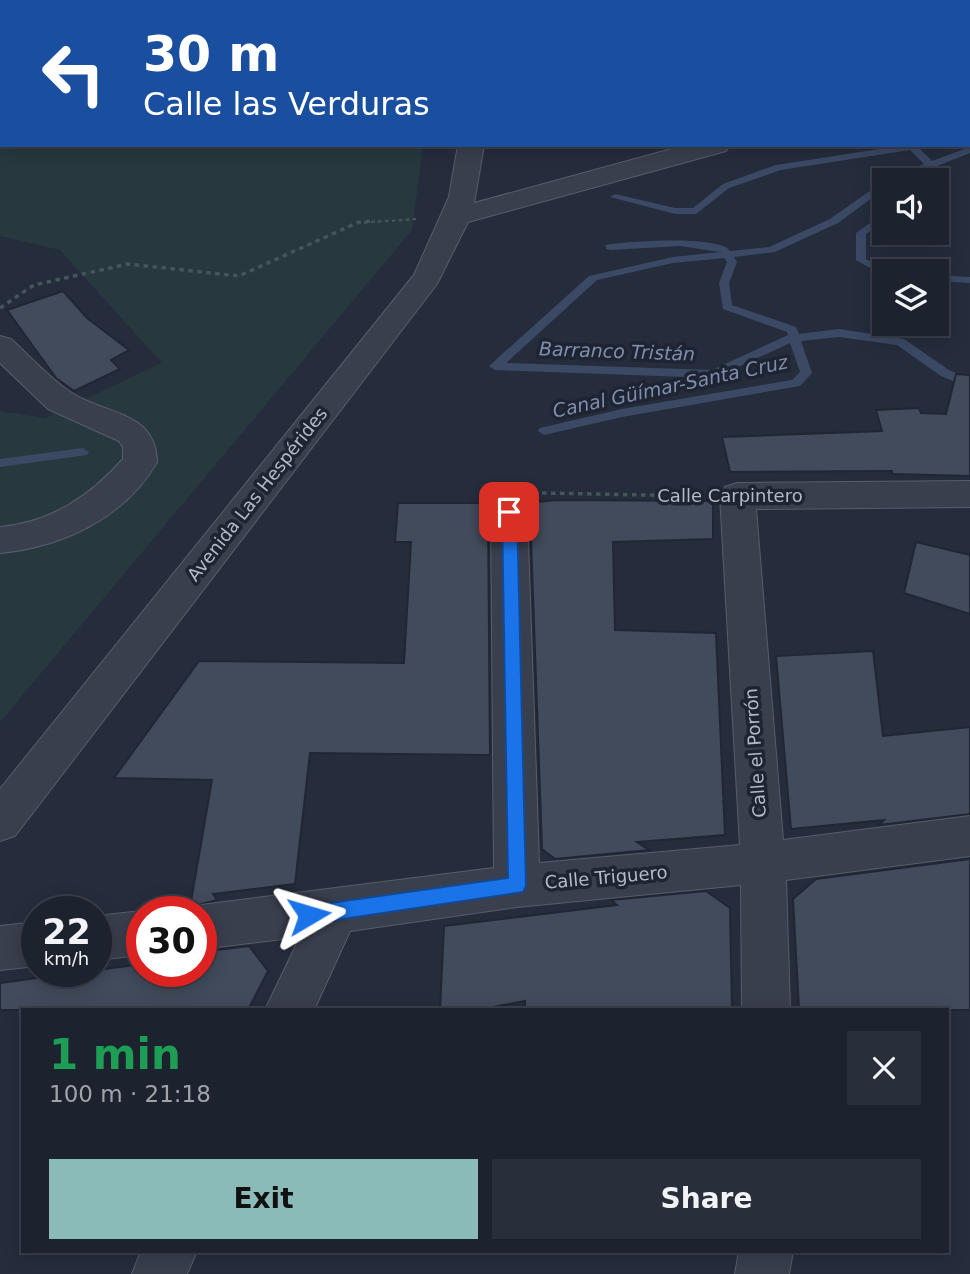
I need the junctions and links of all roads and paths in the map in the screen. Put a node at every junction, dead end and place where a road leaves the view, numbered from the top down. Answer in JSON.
{"nodes":[{"id":1,"x":471,"y":147,"type":"edge"},
{"id":2,"x":704,"y":147,"type":"edge"},
{"id":3,"x":685,"y":150,"type":"edge"},
{"id":4,"x":458,"y":216,"type":"junction"},
{"id":5,"x":0,"y":308,"type":"edge"},
{"id":6,"x":0,"y":346,"type":"edge"},
{"id":7,"x":970,"y":494,"type":"edge"},
{"id":8,"x":737,"y":496,"type":"junction"},
{"id":9,"x":509,"y":512,"type":"joint"},
{"id":10,"x":0,"y":540,"type":"edge"},
{"id":11,"x":0,"y":822,"type":"edge"},
{"id":12,"x":970,"y":836,"type":"edge"},
{"id":13,"x":763,"y":863,"type":"junction"},
{"id":14,"x":517,"y":886,"type":"junction"},
{"id":15,"x":336,"y":912,"type":"junction"},
{"id":16,"x":217,"y":925,"type":"edge"},
{"id":17,"x":21,"y":946,"type":"edge"},
{"id":18,"x":0,"y":948,"type":"edge"},
{"id":19,"x":290,"y":1008,"type":"edge"},
{"id":20,"x":766,"y":1008,"type":"edge"},
{"id":21,"x":169,"y":1253,"type":"edge"},
{"id":22,"x":766,"y":1253,"type":"edge"},
{"id":23,"x":159,"y":1274,"type":"edge"},
{"id":24,"x":762,"y":1274,"type":"edge"}],
"edges":[{"from":1,"to":4,"type":"street","name":"Avenida Las Hespérides"},
{"from":2,"to":3,"type":"street"},
{"from":3,"to":4,"type":"street"},
{"from":4,"to":5,"type":"path"},
{"from":4,"to":11,"type":"street","name":"Avenida Las Hespérides"},
{"from":6,"to":10,"type":"street"},
{"from":7,"to":8,"type":"street","name":"Calle Carpintero"},
{"from":8,"to":9,"type":"path","name":"Calle Carpintero"},
{"from":8,"to":13,"type":"street","name":"Calle el Porrón"},
{"from":9,"to":14,"type":"street"},
{"from":12,"to":13,"type":"street","name":"Calle Triguero"},
{"from":13,"to":14,"type":"street","name":"Calle Triguero"},
{"from":13,"to":20,"type":"street","name":"Calle el Porrón"},
{"from":14,"to":15,"type":"street","name":"Calle Triguero"},
{"from":15,"to":16,"type":"street","name":"Calle Triguero"},
{"from":15,"to":19,"type":"street"},
{"from":17,"to":18,"type":"street"},
{"from":21,"to":23,"type":"street"},
{"from":22,"to":24,"type":"street"}]}
